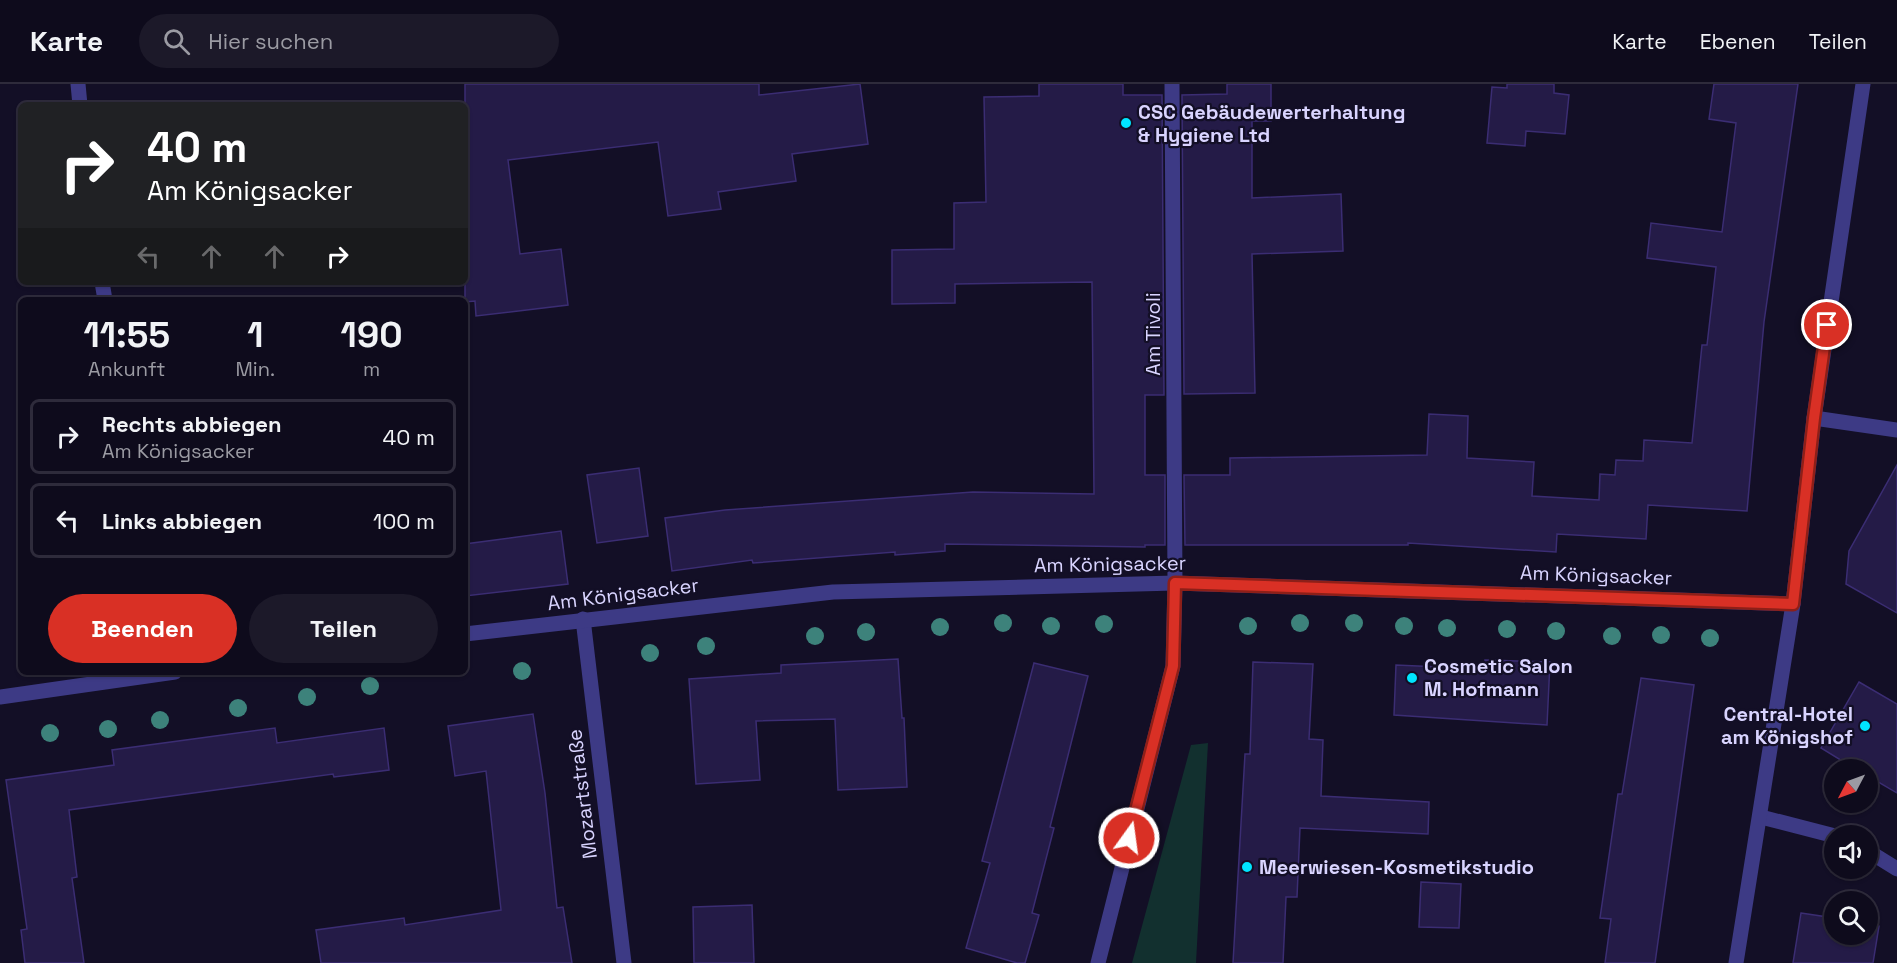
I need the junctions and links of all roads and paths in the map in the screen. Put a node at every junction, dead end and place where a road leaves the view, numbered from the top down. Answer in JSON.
{"nodes":[{"id":1,"x":78,"y":84,"type":"edge"},
{"id":2,"x":1172,"y":84,"type":"edge"},
{"id":3,"x":1863,"y":84,"type":"edge"},
{"id":4,"x":80,"y":102,"type":"edge"},
{"id":5,"x":1814,"y":418,"type":"junction"},
{"id":6,"x":1897,"y":430,"type":"edge"},
{"id":7,"x":1175,"y":583,"type":"junction"},
{"id":8,"x":1793,"y":604,"type":"junction"},
{"id":9,"x":583,"y":619,"type":"junction"},
{"id":10,"x":468,"y":634,"type":"edge"},
{"id":11,"x":144,"y":675,"type":"edge"},
{"id":12,"x":0,"y":697,"type":"edge"},
{"id":13,"x":1761,"y":817,"type":"junction"},
{"id":14,"x":1824,"y":833,"type":"edge"},
{"id":15,"x":1878,"y":857,"type":"edge"},
{"id":16,"x":1897,"y":869,"type":"edge"},
{"id":17,"x":624,"y":963,"type":"edge"},
{"id":18,"x":1098,"y":963,"type":"edge"},
{"id":19,"x":1736,"y":963,"type":"edge"}],
"edges":[{"from":1,"to":4,"type":"street"},
{"from":2,"to":7,"type":"street","name":"Am Tivoli"},
{"from":3,"to":5,"type":"street"},
{"from":5,"to":6,"type":"street"},
{"from":5,"to":8,"type":"street"},
{"from":7,"to":8,"type":"street","name":"Am Königsacker"},
{"from":7,"to":9,"type":"street","name":"Am Königsacker"},
{"from":7,"to":18,"type":"street","name":"Am Tivoli"},
{"from":8,"to":13,"type":"street"},
{"from":9,"to":10,"type":"street","name":"Am Königsacker"},
{"from":9,"to":17,"type":"street","name":"Mozartstraße"},
{"from":11,"to":12,"type":"street"},
{"from":13,"to":14,"type":"street"},
{"from":13,"to":19,"type":"street"},
{"from":15,"to":16,"type":"street"}]}
